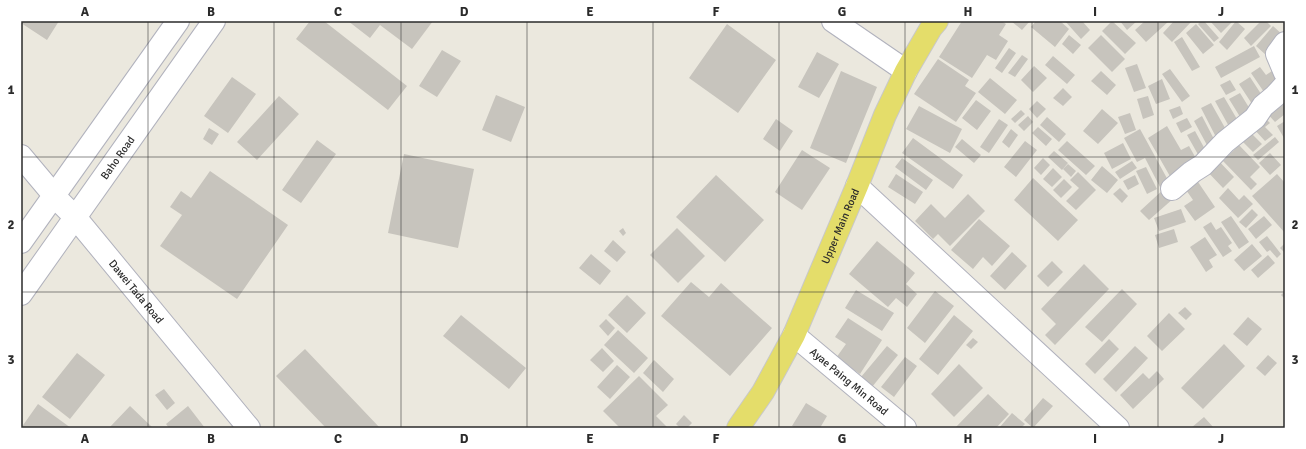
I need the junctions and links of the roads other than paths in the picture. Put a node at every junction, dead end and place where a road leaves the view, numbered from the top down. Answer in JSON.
{"nodes":[{"id":1,"x":178,"y":21,"type":"edge"},
{"id":2,"x":214,"y":21,"type":"edge"},
{"id":3,"x":833,"y":21,"type":"edge"},
{"id":4,"x":937,"y":21,"type":"edge"},
{"id":5,"x":1285,"y":43,"type":"edge"},
{"id":6,"x":906,"y":71,"type":"junction"},
{"id":7,"x":1285,"y":73,"type":"edge"},
{"id":8,"x":1285,"y":85,"type":"edge"},
{"id":9,"x":21,"y":156,"type":"edge"},
{"id":10,"x":857,"y":186,"type":"junction"},
{"id":11,"x":1172,"y":189,"type":"dead end"},
{"id":12,"x":54,"y":194,"type":"junction"},
{"id":13,"x":75,"y":217,"type":"junction"},
{"id":14,"x":21,"y":242,"type":"edge"},
{"id":15,"x":21,"y":294,"type":"edge"},
{"id":16,"x":794,"y":335,"type":"junction"},
{"id":17,"x":249,"y":428,"type":"edge"},
{"id":18,"x":738,"y":428,"type":"edge"},
{"id":19,"x":905,"y":428,"type":"edge"},
{"id":20,"x":1118,"y":428,"type":"edge"}],
"edges":[{"from":1,"to":12,"type":"street"},
{"from":2,"to":13,"type":"street","name":"Baho Road"},
{"from":3,"to":6,"type":"street"},
{"from":4,"to":6,"type":"main road","name":"Upper Main Road"},
{"from":5,"to":7,"type":"street"},
{"from":6,"to":10,"type":"main road","name":"Upper Main Road"},
{"from":8,"to":11,"type":"street"},
{"from":9,"to":12,"type":"street","name":"Dawei Tada Road"},
{"from":10,"to":16,"type":"main road","name":"Upper Main Road"},
{"from":10,"to":20,"type":"street"},
{"from":12,"to":13,"type":"street","name":"Dawei Tada Road"},
{"from":12,"to":14,"type":"street"},
{"from":13,"to":15,"type":"street","name":"Baho Road"},
{"from":13,"to":17,"type":"street","name":"Dawei Tada Road"},
{"from":16,"to":18,"type":"main road","name":"Upper Main Road"},
{"from":16,"to":19,"type":"street","name":"Ayae Paing Min Road"}]}
